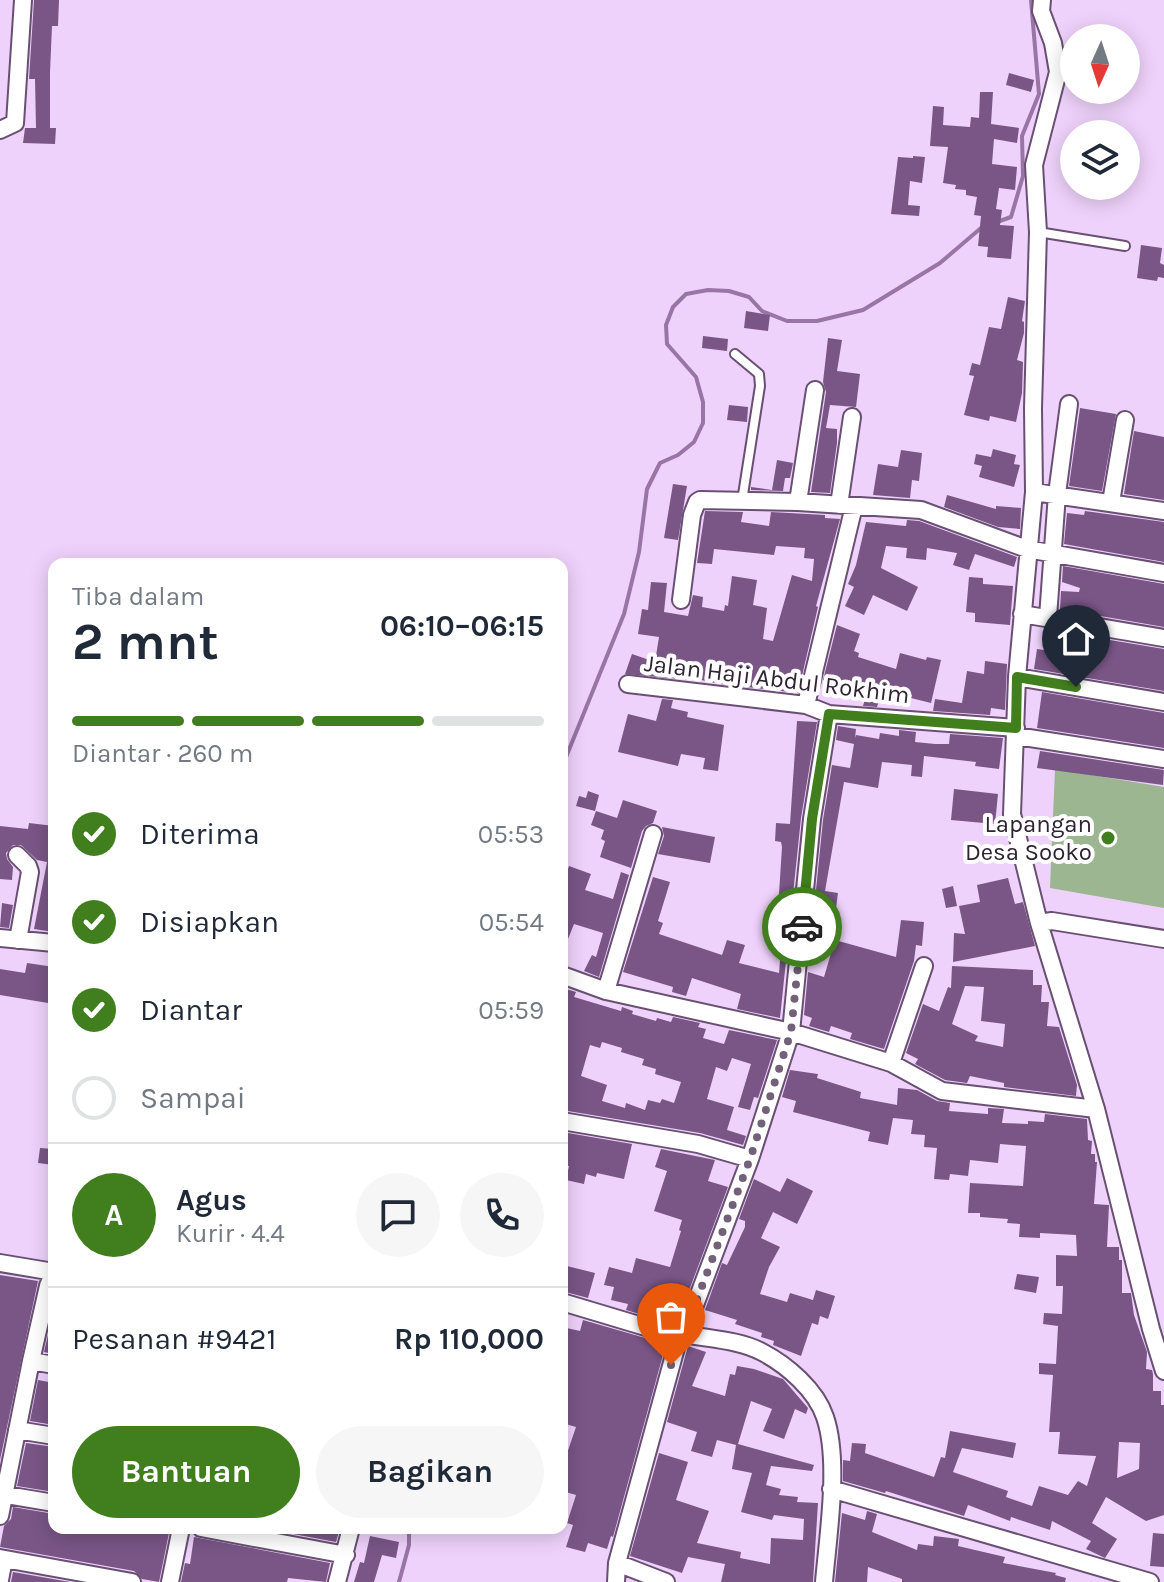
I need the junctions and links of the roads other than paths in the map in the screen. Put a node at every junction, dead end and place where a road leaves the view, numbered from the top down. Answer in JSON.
{"nodes":[{"id":1,"x":23,"y":0,"type":"edge"},
{"id":2,"x":1042,"y":0,"type":"edge"},
{"id":3,"x":0,"y":130,"type":"edge"},
{"id":4,"x":1038,"y":232,"type":"junction"},
{"id":5,"x":1125,"y":246,"type":"dead end"},
{"id":6,"x":735,"y":354,"type":"dead end"},
{"id":7,"x":815,"y":390,"type":"dead end"},
{"id":8,"x":1069,"y":404,"type":"dead end"},
{"id":9,"x":852,"y":417,"type":"dead end"},
{"id":10,"x":1125,"y":420,"type":"dead end"},
{"id":11,"x":1034,"y":492,"type":"junction"},
{"id":12,"x":1057,"y":494,"type":"junction"},
{"id":13,"x":741,"y":502,"type":"junction"},
{"id":14,"x":798,"y":502,"type":"junction"},
{"id":15,"x":1111,"y":502,"type":"junction"},
{"id":16,"x":847,"y":506,"type":"junction"},
{"id":17,"x":1164,"y":511,"type":"edge"},
{"id":18,"x":1027,"y":549,"type":"junction"},
{"id":19,"x":1053,"y":554,"type":"junction"},
{"id":20,"x":1164,"y":573,"type":"edge"},
{"id":21,"x":681,"y":600,"type":"dead end"},
{"id":22,"x":1022,"y":614,"type":"junction"},
{"id":23,"x":1048,"y":617,"type":"junction"},
{"id":24,"x":1164,"y":638,"type":"edge"},
{"id":25,"x":1017,"y":677,"type":"junction"},
{"id":26,"x":628,"y":684,"type":"dead end"},
{"id":27,"x":1164,"y":702,"type":"edge"},
{"id":28,"x":806,"y":705,"type":"junction"},
{"id":29,"x":829,"y":714,"type":"junction"},
{"id":30,"x":1016,"y":732,"type":"junction"},
{"id":31,"x":1164,"y":759,"type":"edge"},
{"id":32,"x":653,"y":834,"type":"dead end"},
{"id":33,"x":17,"y":855,"type":"dead end"},
{"id":34,"x":1039,"y":923,"type":"junction"},
{"id":35,"x":0,"y":938,"type":"edge"},
{"id":36,"x":1164,"y":939,"type":"edge"},
{"id":37,"x":18,"y":940,"type":"junction"},
{"id":38,"x":48,"y":942,"type":"edge"},
{"id":39,"x":924,"y":966,"type":"dead end"},
{"id":40,"x":568,"y":977,"type":"edge"},
{"id":41,"x":606,"y":991,"type":"junction"},
{"id":42,"x":791,"y":1032,"type":"junction"},
{"id":43,"x":891,"y":1063,"type":"junction"},
{"id":44,"x":1096,"y":1109,"type":"junction"},
{"id":45,"x":568,"y":1122,"type":"edge"},
{"id":46,"x":750,"y":1159,"type":"junction"},
{"id":47,"x":0,"y":1263,"type":"edge"},
{"id":48,"x":48,"y":1277,"type":"edge"},
{"id":49,"x":48,"y":1298,"type":"edge"},
{"id":50,"x":568,"y":1304,"type":"edge"},
{"id":51,"x":682,"y":1335,"type":"junction"},
{"id":52,"x":31,"y":1361,"type":"junction"},
{"id":53,"x":48,"y":1364,"type":"edge"},
{"id":54,"x":1164,"y":1371,"type":"edge"},
{"id":55,"x":17,"y":1430,"type":"junction"},
{"id":56,"x":48,"y":1435,"type":"edge"},
{"id":57,"x":831,"y":1489,"type":"junction"},
{"id":58,"x":2,"y":1494,"type":"edge"},
{"id":59,"x":48,"y":1502,"type":"edge"},
{"id":60,"x":0,"y":1516,"type":"edge"},
{"id":61,"x":180,"y":1534,"type":"edge"},
{"id":62,"x":233,"y":1534,"type":"edge"},
{"id":63,"x":350,"y":1534,"type":"edge"},
{"id":64,"x":346,"y":1555,"type":"junction"},
{"id":65,"x":2,"y":1558,"type":"edge"},
{"id":66,"x":617,"y":1563,"type":"junction"},
{"id":67,"x":0,"y":1580,"type":"edge"},
{"id":68,"x":132,"y":1582,"type":"edge"},
{"id":69,"x":170,"y":1582,"type":"edge"},
{"id":70,"x":337,"y":1582,"type":"edge"},
{"id":71,"x":616,"y":1582,"type":"edge"},
{"id":72,"x":666,"y":1582,"type":"edge"},
{"id":73,"x":824,"y":1582,"type":"edge"},
{"id":74,"x":1150,"y":1582,"type":"edge"}],
"edges":[{"from":1,"to":3,"type":"street"},
{"from":2,"to":4,"type":"street"},
{"from":4,"to":5,"type":"lane"},
{"from":4,"to":11,"type":"street"},
{"from":6,"to":13,"type":"lane"},
{"from":7,"to":14,"type":"street"},
{"from":8,"to":12,"type":"street"},
{"from":9,"to":16,"type":"street"},
{"from":10,"to":15,"type":"street"},
{"from":11,"to":12,"type":"street"},
{"from":11,"to":18,"type":"street"},
{"from":12,"to":15,"type":"street"},
{"from":12,"to":19,"type":"street"},
{"from":13,"to":14,"type":"street"},
{"from":13,"to":21,"type":"street"},
{"from":14,"to":16,"type":"street"},
{"from":15,"to":17,"type":"street"},
{"from":16,"to":18,"type":"street"},
{"from":16,"to":28,"type":"street"},
{"from":18,"to":19,"type":"street"},
{"from":18,"to":22,"type":"street"},
{"from":19,"to":20,"type":"street"},
{"from":19,"to":23,"type":"street"},
{"from":22,"to":23,"type":"street"},
{"from":22,"to":25,"type":"street"},
{"from":23,"to":24,"type":"street"},
{"from":25,"to":27,"type":"street"},
{"from":25,"to":30,"type":"street"},
{"from":26,"to":28,"type":"street","name":"Jalan Haji Abdul Rokhim"},
{"from":28,"to":29,"type":"street","name":"Jalan Haji Abdul Rokhim"},
{"from":29,"to":30,"type":"street","name":"Jalan Haji Abdul Rokhim"},
{"from":29,"to":42,"type":"street"},
{"from":30,"to":31,"type":"street","name":"Jalan Haji Abdul Rokhim"},
{"from":30,"to":34,"type":"street"},
{"from":32,"to":41,"type":"street"},
{"from":33,"to":37,"type":"street"},
{"from":34,"to":36,"type":"street"},
{"from":34,"to":44,"type":"street"},
{"from":35,"to":37,"type":"street"},
{"from":37,"to":38,"type":"street"},
{"from":39,"to":43,"type":"street"},
{"from":40,"to":41,"type":"street"},
{"from":41,"to":42,"type":"street"},
{"from":42,"to":43,"type":"street"},
{"from":42,"to":46,"type":"street"},
{"from":43,"to":44,"type":"street"},
{"from":44,"to":54,"type":"street"},
{"from":45,"to":46,"type":"street"},
{"from":46,"to":51,"type":"street"},
{"from":47,"to":48,"type":"street"},
{"from":49,"to":52,"type":"street"},
{"from":50,"to":51,"type":"street"},
{"from":51,"to":57,"type":"street"},
{"from":51,"to":66,"type":"street"},
{"from":52,"to":53,"type":"street"},
{"from":52,"to":55,"type":"street"},
{"from":55,"to":56,"type":"street"},
{"from":55,"to":58,"type":"street"},
{"from":57,"to":73,"type":"street"},
{"from":57,"to":74,"type":"street"},
{"from":58,"to":59,"type":"street"},
{"from":58,"to":60,"type":"street"},
{"from":61,"to":69,"type":"street"},
{"from":62,"to":64,"type":"street"},
{"from":63,"to":64,"type":"street"},
{"from":64,"to":70,"type":"street"},
{"from":65,"to":67,"type":"street"},
{"from":65,"to":68,"type":"street"},
{"from":66,"to":71,"type":"street"},
{"from":66,"to":72,"type":"street"}]}
